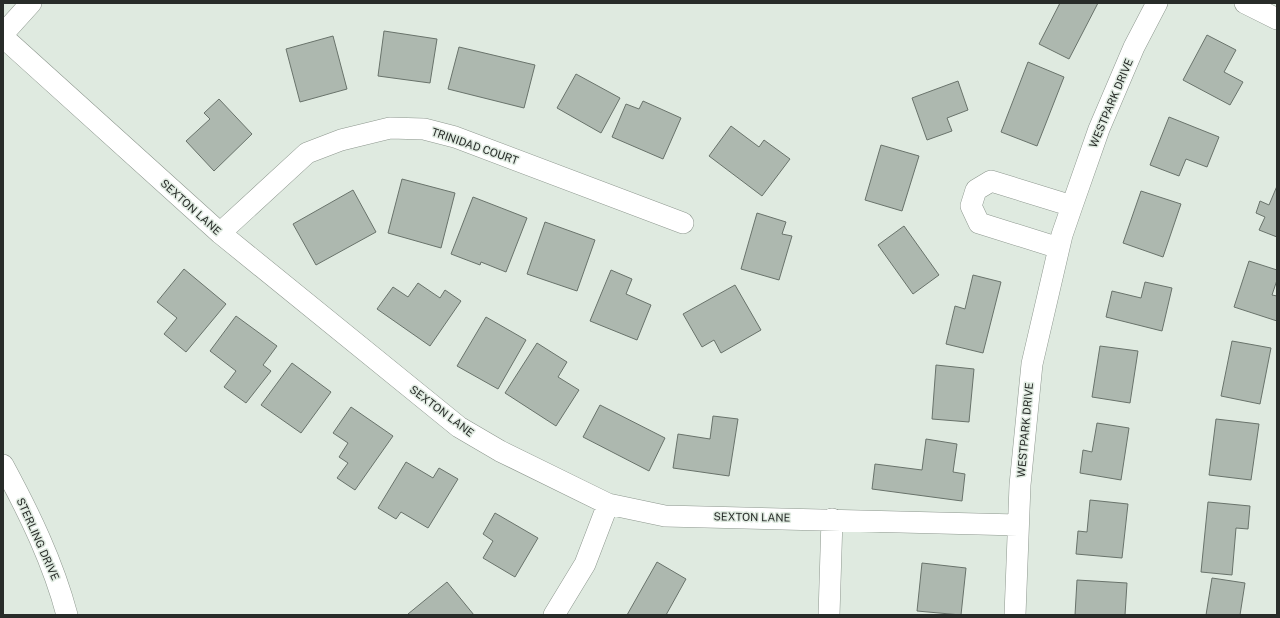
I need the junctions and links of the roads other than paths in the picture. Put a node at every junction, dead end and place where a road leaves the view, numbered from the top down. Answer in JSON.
{"nodes":[{"id":1,"x":31,"y":3,"type":"edge"},
{"id":2,"x":1157,"y":3,"type":"edge"},
{"id":3,"x":1245,"y":3,"type":"edge"},
{"id":4,"x":1277,"y":19,"type":"edge"},
{"id":5,"x":3,"y":35,"type":"edge"},
{"id":6,"x":1072,"y":206,"type":"junction"},
{"id":7,"x":683,"y":223,"type":"dead end"},
{"id":8,"x":220,"y":233,"type":"junction"},
{"id":9,"x":1058,"y":248,"type":"junction"},
{"id":10,"x":3,"y":465,"type":"edge"},
{"id":11,"x":608,"y":504,"type":"junction"},
{"id":12,"x":832,"y":519,"type":"junction"},
{"id":13,"x":1018,"y":525,"type":"junction"},
{"id":14,"x":66,"y":615,"type":"edge"},
{"id":15,"x":554,"y":615,"type":"edge"},
{"id":16,"x":829,"y":615,"type":"edge"},
{"id":17,"x":1015,"y":615,"type":"edge"}],
"edges":[{"from":1,"to":5,"type":"street"},
{"from":2,"to":6,"type":"street","name":"WESTPARK DRIVE"},
{"from":3,"to":4,"type":"street"},
{"from":5,"to":8,"type":"street","name":"SEXTON LANE"},
{"from":6,"to":9,"type":"street","name":"WESTPARK DRIVE"},
{"from":6,"to":9,"type":"street"},
{"from":7,"to":8,"type":"street","name":"TRINIDAD COURT"},
{"from":8,"to":11,"type":"street","name":"SEXTON LANE"},
{"from":9,"to":13,"type":"street","name":"WESTPARK DRIVE"},
{"from":10,"to":14,"type":"street","name":"STERLING DRIVE"},
{"from":11,"to":12,"type":"street","name":"SEXTON LANE"},
{"from":11,"to":15,"type":"street"},
{"from":12,"to":13,"type":"street","name":"SEXTON LANE"},
{"from":12,"to":16,"type":"street"},
{"from":13,"to":17,"type":"street","name":"WESTPARK DRIVE"}]}
